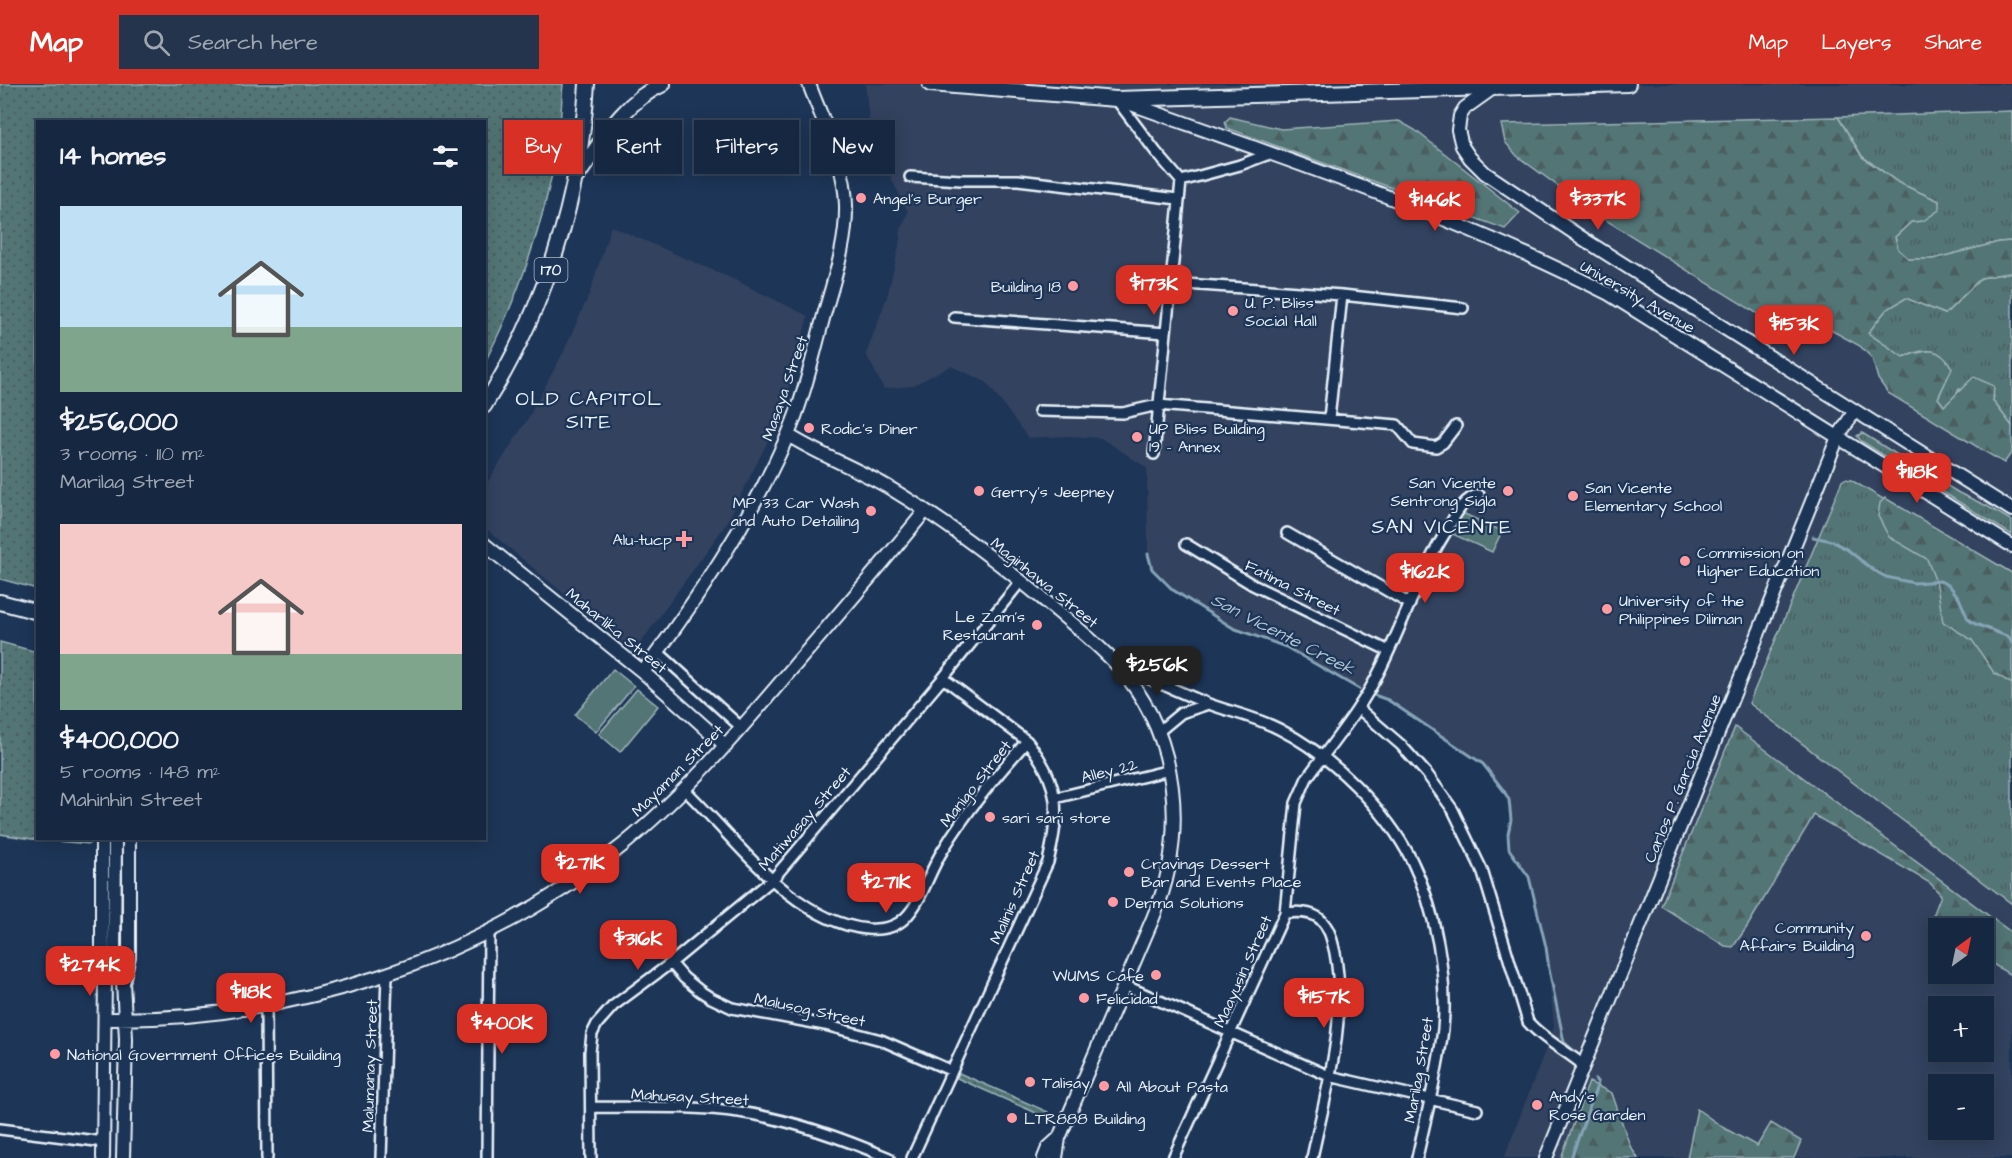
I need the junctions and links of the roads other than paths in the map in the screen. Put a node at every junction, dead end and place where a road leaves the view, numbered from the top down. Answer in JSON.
{"nodes":[{"id":1,"x":587,"y":84,"type":"edge"},
{"id":2,"x":663,"y":84,"type":"edge"},
{"id":3,"x":808,"y":84,"type":"edge"},
{"id":4,"x":930,"y":84,"type":"edge"},
{"id":5,"x":1628,"y":84,"type":"edge"},
{"id":6,"x":1493,"y":88,"type":"junction"},
{"id":7,"x":1116,"y":99,"type":"junction"},
{"id":8,"x":1269,"y":154,"type":"junction"},
{"id":9,"x":910,"y":177,"type":"dead end"},
{"id":10,"x":574,"y":181,"type":"junction"},
{"id":11,"x":1180,"y":181,"type":"junction"},
{"id":12,"x":1178,"y":200,"type":"junction"},
{"id":13,"x":1171,"y":283,"type":"junction"},
{"id":14,"x":1342,"y":295,"type":"junction"},
{"id":15,"x":1462,"y":308,"type":"dead end"},
{"id":16,"x":954,"y":317,"type":"dead end"},
{"id":17,"x":1166,"y":333,"type":"junction"},
{"id":18,"x":486,"y":403,"type":"edge"},
{"id":19,"x":1158,"y":405,"type":"junction"},
{"id":20,"x":1039,"y":411,"type":"dead end"},
{"id":21,"x":1854,"y":412,"type":"junction"},
{"id":22,"x":1329,"y":419,"type":"junction"},
{"id":23,"x":1456,"y":426,"type":"dead end"},
{"id":24,"x":788,"y":435,"type":"junction"},
{"id":25,"x":1838,"y":437,"type":"junction"},
{"id":26,"x":1154,"y":454,"type":"dead end"},
{"id":27,"x":1479,"y":495,"type":"dead end"},
{"id":28,"x":2012,"y":510,"type":"edge"},
{"id":29,"x":925,"y":511,"type":"junction"},
{"id":30,"x":1287,"y":533,"type":"dead end"},
{"id":31,"x":1186,"y":544,"type":"dead end"},
{"id":32,"x":486,"y":545,"type":"edge"},
{"id":33,"x":2012,"y":546,"type":"edge"},
{"id":34,"x":1021,"y":581,"type":"junction"},
{"id":35,"x":0,"y":602,"type":"edge"},
{"id":36,"x":1410,"y":604,"type":"junction"},
{"id":37,"x":36,"y":611,"type":"edge"},
{"id":38,"x":1389,"y":651,"type":"junction"},
{"id":39,"x":658,"y":652,"type":"junction"},
{"id":40,"x":1117,"y":665,"type":"junction"},
{"id":41,"x":643,"y":672,"type":"junction"},
{"id":42,"x":943,"y":678,"type":"junction"},
{"id":43,"x":1208,"y":704,"type":"junction"},
{"id":44,"x":1358,"y":708,"type":"junction"},
{"id":45,"x":742,"y":728,"type":"junction"},
{"id":46,"x":1158,"y":732,"type":"junction"},
{"id":47,"x":1027,"y":741,"type":"junction"},
{"id":48,"x":726,"y":746,"type":"junction"},
{"id":49,"x":1322,"y":756,"type":"junction"},
{"id":50,"x":1170,"y":770,"type":"junction"},
{"id":51,"x":685,"y":790,"type":"junction"},
{"id":52,"x":1055,"y":798,"type":"junction"},
{"id":53,"x":102,"y":840,"type":"edge"},
{"id":54,"x":115,"y":840,"type":"edge"},
{"id":55,"x":129,"y":840,"type":"edge"},
{"id":56,"x":772,"y":879,"type":"junction"},
{"id":57,"x":1285,"y":913,"type":"junction"},
{"id":58,"x":489,"y":932,"type":"junction"},
{"id":59,"x":114,"y":958,"type":"junction"},
{"id":60,"x":671,"y":963,"type":"junction"},
{"id":61,"x":387,"y":975,"type":"junction"},
{"id":62,"x":105,"y":976,"type":"junction"},
{"id":63,"x":124,"y":979,"type":"junction"},
{"id":64,"x":1124,"y":985,"type":"junction"},
{"id":65,"x":266,"y":1006,"type":"junction"},
{"id":66,"x":105,"y":1019,"type":"junction"},
{"id":67,"x":125,"y":1019,"type":"junction"},
{"id":68,"x":1231,"y":1034,"type":"junction"},
{"id":69,"x":1583,"y":1065,"type":"junction"},
{"id":70,"x":952,"y":1071,"type":"junction"},
{"id":71,"x":1329,"y":1076,"type":"junction"},
{"id":72,"x":1430,"y":1100,"type":"junction"},
{"id":73,"x":591,"y":1107,"type":"junction"},
{"id":74,"x":1477,"y":1110,"type":"dead end"},
{"id":75,"x":0,"y":1129,"type":"edge"},
{"id":76,"x":1059,"y":1138,"type":"junction"},
{"id":77,"x":104,"y":1142,"type":"junction"},
{"id":78,"x":103,"y":1158,"type":"edge"},
{"id":79,"x":123,"y":1158,"type":"edge"},
{"id":80,"x":267,"y":1158,"type":"edge"},
{"id":81,"x":381,"y":1158,"type":"edge"},
{"id":82,"x":487,"y":1158,"type":"edge"},
{"id":83,"x":591,"y":1158,"type":"edge"},
{"id":84,"x":889,"y":1158,"type":"edge"},
{"id":85,"x":912,"y":1158,"type":"edge"},
{"id":86,"x":1044,"y":1158,"type":"edge"},
{"id":87,"x":1056,"y":1158,"type":"edge"},
{"id":88,"x":1173,"y":1158,"type":"edge"},
{"id":89,"x":1312,"y":1158,"type":"edge"},
{"id":90,"x":1417,"y":1158,"type":"edge"},
{"id":91,"x":1545,"y":1158,"type":"edge"}],
"edges":[{"from":1,"to":10,"type":"main road","number":"170"},
{"from":2,"to":10,"type":"main road","number":"170"},
{"from":3,"to":24,"type":"street","name":"Masaya Street"},
{"from":4,"to":7,"type":"main road"},
{"from":5,"to":6,"type":"main road"},
{"from":6,"to":7,"type":"main road"},
{"from":6,"to":21,"type":"street","name":"University Avenue"},
{"from":7,"to":8,"type":"street","name":"University Avenue"},
{"from":7,"to":11,"type":"street"},
{"from":8,"to":11,"type":"street"},
{"from":8,"to":25,"type":"street","name":"University Avenue"},
{"from":9,"to":12,"type":"street"},
{"from":10,"to":18,"type":"main road","number":"170"},
{"from":11,"to":12,"type":"street"},
{"from":12,"to":13,"type":"street"},
{"from":13,"to":14,"type":"street"},
{"from":13,"to":17,"type":"street"},
{"from":14,"to":15,"type":"street"},
{"from":14,"to":22,"type":"street"},
{"from":16,"to":17,"type":"street"},
{"from":17,"to":19,"type":"street"},
{"from":19,"to":20,"type":"street"},
{"from":19,"to":22,"type":"street"},
{"from":19,"to":26,"type":"street"},
{"from":21,"to":25,"type":"street","name":"Carlos P. Garcia Avenue"},
{"from":21,"to":28,"type":"street","name":"University Avenue"},
{"from":22,"to":23,"type":"street"},
{"from":24,"to":29,"type":"street","name":"Maginhawa Street"},
{"from":24,"to":39,"type":"street","name":"Masaya Street"},
{"from":25,"to":33,"type":"street","name":"University Avenue"},
{"from":25,"to":69,"type":"street","name":"Carlos P. Garcia Avenue"},
{"from":27,"to":36,"type":"street","name":"Maayusin Street"},
{"from":29,"to":34,"type":"street","name":"Maginhawa Street"},
{"from":29,"to":45,"type":"street","name":"Mayaman Street"},
{"from":30,"to":36,"type":"street"},
{"from":31,"to":38,"type":"street","name":"Fatima Street"},
{"from":32,"to":41,"type":"street","name":"Maharlika Street"},
{"from":34,"to":40,"type":"street","name":"Maginhawa Street"},
{"from":34,"to":42,"type":"street","name":"Matiwasay Street"},
{"from":35,"to":37,"type":"main road"},
{"from":36,"to":38,"type":"street","name":"Maayusin Street"},
{"from":38,"to":44,"type":"street","name":"Maayusin Street"},
{"from":39,"to":41,"type":"street","name":"Masaya Street"},
{"from":39,"to":45,"type":"street","name":"Maharlika Street"},
{"from":40,"to":43,"type":"street","name":"Marilag Street"},
{"from":40,"to":46,"type":"street","name":"Maginhawa Street"},
{"from":41,"to":48,"type":"street","name":"Maharlika Street"},
{"from":42,"to":47,"type":"street","name":"Malinis Street"},
{"from":42,"to":56,"type":"street","name":"Matiwasay Street"},
{"from":43,"to":46,"type":"street"},
{"from":43,"to":49,"type":"street","name":"Marilag Street"},
{"from":44,"to":49,"type":"street","name":"Maayusin Street"},
{"from":44,"to":69,"type":"street"},
{"from":45,"to":48,"type":"street","name":"Mayaman Street"},
{"from":46,"to":50,"type":"street","name":"Maginhawa Street"},
{"from":47,"to":52,"type":"street","name":"Malinis Street"},
{"from":47,"to":56,"type":"street","name":"Manigo Street"},
{"from":48,"to":51,"type":"street","name":"Mayaman Street"},
{"from":49,"to":57,"type":"street","name":"Maayusin Street"},
{"from":49,"to":72,"type":"street","name":"Marilag Street"},
{"from":50,"to":52,"type":"street","name":"Alley 22"},
{"from":50,"to":64,"type":"street","name":"Maginhawa Street"},
{"from":51,"to":56,"type":"street","name":"Manigo Street"},
{"from":51,"to":58,"type":"street","name":"Mayaman Street"},
{"from":52,"to":70,"type":"street","name":"Malinis Street"},
{"from":53,"to":62,"type":"street"},
{"from":54,"to":59,"type":"street"},
{"from":55,"to":63,"type":"street"},
{"from":56,"to":60,"type":"street","name":"Matiwasay Street"},
{"from":57,"to":68,"type":"street","name":"Maayusin Street"},
{"from":57,"to":71,"type":"street"},
{"from":58,"to":61,"type":"street","name":"Mayaman Street"},
{"from":58,"to":82,"type":"street"},
{"from":59,"to":62,"type":"street"},
{"from":59,"to":63,"type":"street"},
{"from":60,"to":70,"type":"street","name":"Malusog Street"},
{"from":60,"to":73,"type":"street","name":"Matiwasay Street"},
{"from":61,"to":65,"type":"street","name":"Mayaman Street"},
{"from":61,"to":81,"type":"street","name":"Malumanay Street"},
{"from":62,"to":66,"type":"street"},
{"from":63,"to":67,"type":"street"},
{"from":64,"to":68,"type":"street"},
{"from":64,"to":76,"type":"street","name":"Maginhawa Street"},
{"from":65,"to":67,"type":"street","name":"Mayaman Street"},
{"from":65,"to":80,"type":"street"},
{"from":66,"to":67,"type":"street","name":"Mayaman Street"},
{"from":66,"to":77,"type":"street"},
{"from":67,"to":79,"type":"street"},
{"from":68,"to":71,"type":"street"},
{"from":68,"to":88,"type":"street","name":"Maayusin Street"},
{"from":69,"to":91,"type":"street","name":"Carlos P. Garcia Avenue"},
{"from":70,"to":85,"type":"street","name":"Malinis Street"},
{"from":71,"to":72,"type":"street"},
{"from":71,"to":89,"type":"street"},
{"from":72,"to":74,"type":"street"},
{"from":72,"to":90,"type":"street","name":"Marilag Street"},
{"from":73,"to":83,"type":"street","name":"Matiwasay Street"},
{"from":73,"to":84,"type":"street","name":"Mahusay Street"},
{"from":75,"to":77,"type":"street"},
{"from":76,"to":86,"type":"street","name":"Maginhawa Street"},
{"from":76,"to":87,"type":"street","name":"Maginhawa Street"},
{"from":77,"to":78,"type":"street"}]}
